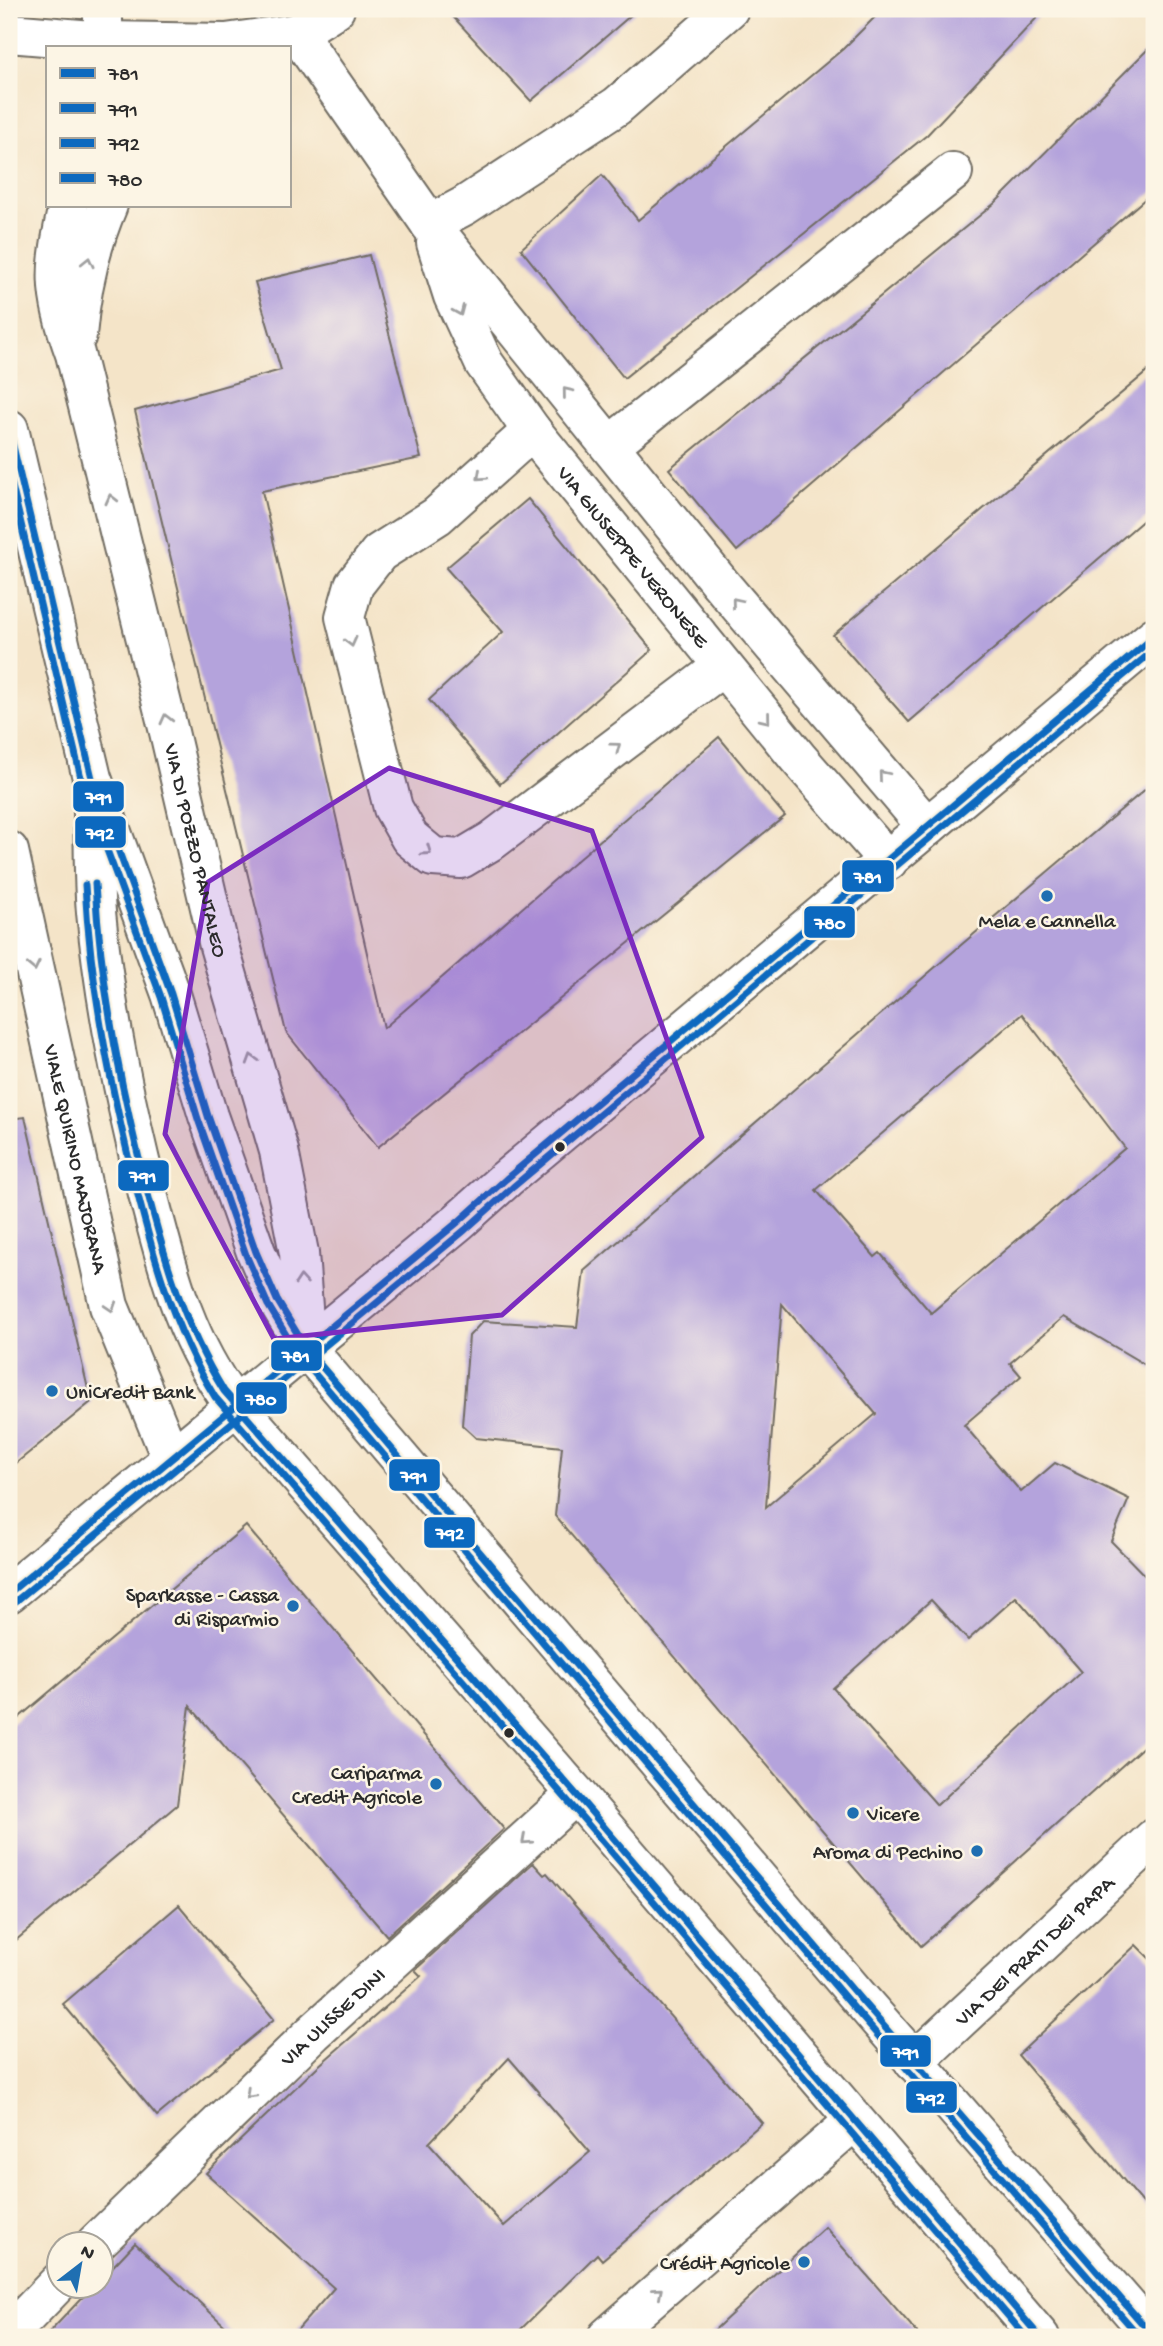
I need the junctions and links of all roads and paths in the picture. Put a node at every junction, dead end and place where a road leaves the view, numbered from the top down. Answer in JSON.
{"nodes":[{"id":1,"x":335,"y":9,"type":"edge"},
{"id":2,"x":729,"y":9,"type":"edge"},
{"id":3,"x":104,"y":32,"type":"edge"},
{"id":4,"x":9,"y":33,"type":"edge"},
{"id":5,"x":284,"y":40,"type":"edge"},
{"id":6,"x":290,"y":48,"type":"edge"},
{"id":7,"x":953,"y":172,"type":"dead end"},
{"id":8,"x":68,"y":206,"type":"edge"},
{"id":9,"x":108,"y":206,"type":"edge"},
{"id":10,"x":430,"y":223,"type":"junction"},
{"id":11,"x":75,"y":354,"type":"junction"},
{"id":12,"x":9,"y":429,"type":"edge"},
{"id":13,"x":532,"y":431,"type":"junction"},
{"id":14,"x":610,"y":445,"type":"junction"},
{"id":15,"x":1154,"y":637,"type":"edge"},
{"id":16,"x":722,"y":667,"type":"junction"},
{"id":17,"x":92,"y":778,"type":"junction"},
{"id":18,"x":927,"y":827,"type":"junction"},
{"id":19,"x":9,"y":851,"type":"edge"},
{"id":20,"x":888,"y":861,"type":"junction"},
{"id":21,"x":306,"y":1348,"type":"junction"},
{"id":22,"x":237,"y":1405,"type":"junction"},
{"id":23,"x":171,"y":1458,"type":"junction"},
{"id":24,"x":9,"y":1592,"type":"edge"},
{"id":25,"x":576,"y":1794,"type":"junction"},
{"id":26,"x":1154,"y":1838,"type":"edge"},
{"id":27,"x":914,"y":2062,"type":"junction"},
{"id":28,"x":854,"y":2121,"type":"junction"},
{"id":29,"x":110,"y":2230,"type":"edge"},
{"id":30,"x":46,"y":2296,"type":"edge"},
{"id":31,"x":9,"y":2334,"type":"edge"},
{"id":32,"x":607,"y":2337,"type":"edge"},
{"id":33,"x":1040,"y":2337,"type":"edge"},
{"id":34,"x":1154,"y":2337,"type":"edge"}],
"edges":[{"from":1,"to":5,"type":"main road"},
{"from":2,"to":10,"type":"main road"},
{"from":3,"to":4,"type":"main road"},
{"from":3,"to":5,"type":"main road"},
{"from":6,"to":10,"type":"main road","name":"VIA GIUSEPPE VERONESE"},
{"from":7,"to":14,"type":"main road"},
{"from":8,"to":11,"type":"main road","name":"VIA DI POZZO PANTALEO"},
{"from":11,"to":9,"type":"main road","name":"VIA DI POZZO PANTALEO","one_way":true},
{"from":10,"to":13,"type":"main road","name":"VIA GIUSEPPE VERONESE","one_way":true},
{"from":14,"to":10,"type":"main road","name":"VIA GIUSEPPE VERONESE","one_way":true},
{"from":21,"to":11,"type":"main road","name":"VIA DI POZZO PANTALEO","one_way":true},
{"from":12,"to":17,"type":"main road"},
{"from":13,"to":16,"type":"main road","name":"VIA GIUSEPPE VERONESE"},
{"from":13,"to":16,"type":"main road","one_way":true},
{"from":18,"to":14,"type":"main road","name":"VIA GIUSEPPE VERONESE","one_way":true},
{"from":15,"to":18,"type":"main road"},
{"from":16,"to":20,"type":"main road","name":"VIA GIUSEPPE VERONESE","one_way":true},
{"from":17,"to":21,"type":"main road"},
{"from":17,"to":22,"type":"main road"},
{"from":18,"to":20,"type":"main road"},
{"from":19,"to":23,"type":"main road","name":"VIALE QUIRINO MAJORANA","one_way":true},
{"from":20,"to":21,"type":"main road"},
{"from":21,"to":22,"type":"main road"},
{"from":21,"to":27,"type":"main road"},
{"from":22,"to":23,"type":"main road"},
{"from":22,"to":25,"type":"main road"},
{"from":23,"to":24,"type":"main road"},
{"from":25,"to":28,"type":"main road"},
{"from":25,"to":29,"type":"main road","name":"VIA ULISSE DINI","one_way":true},
{"from":26,"to":27,"type":"main road","name":"VIA DEI PRATI DEI PAPA"},
{"from":27,"to":34,"type":"main road"},
{"from":32,"to":28,"type":"main road","one_way":true},
{"from":28,"to":33,"type":"main road"},
{"from":30,"to":31,"type":"main road"}]}
